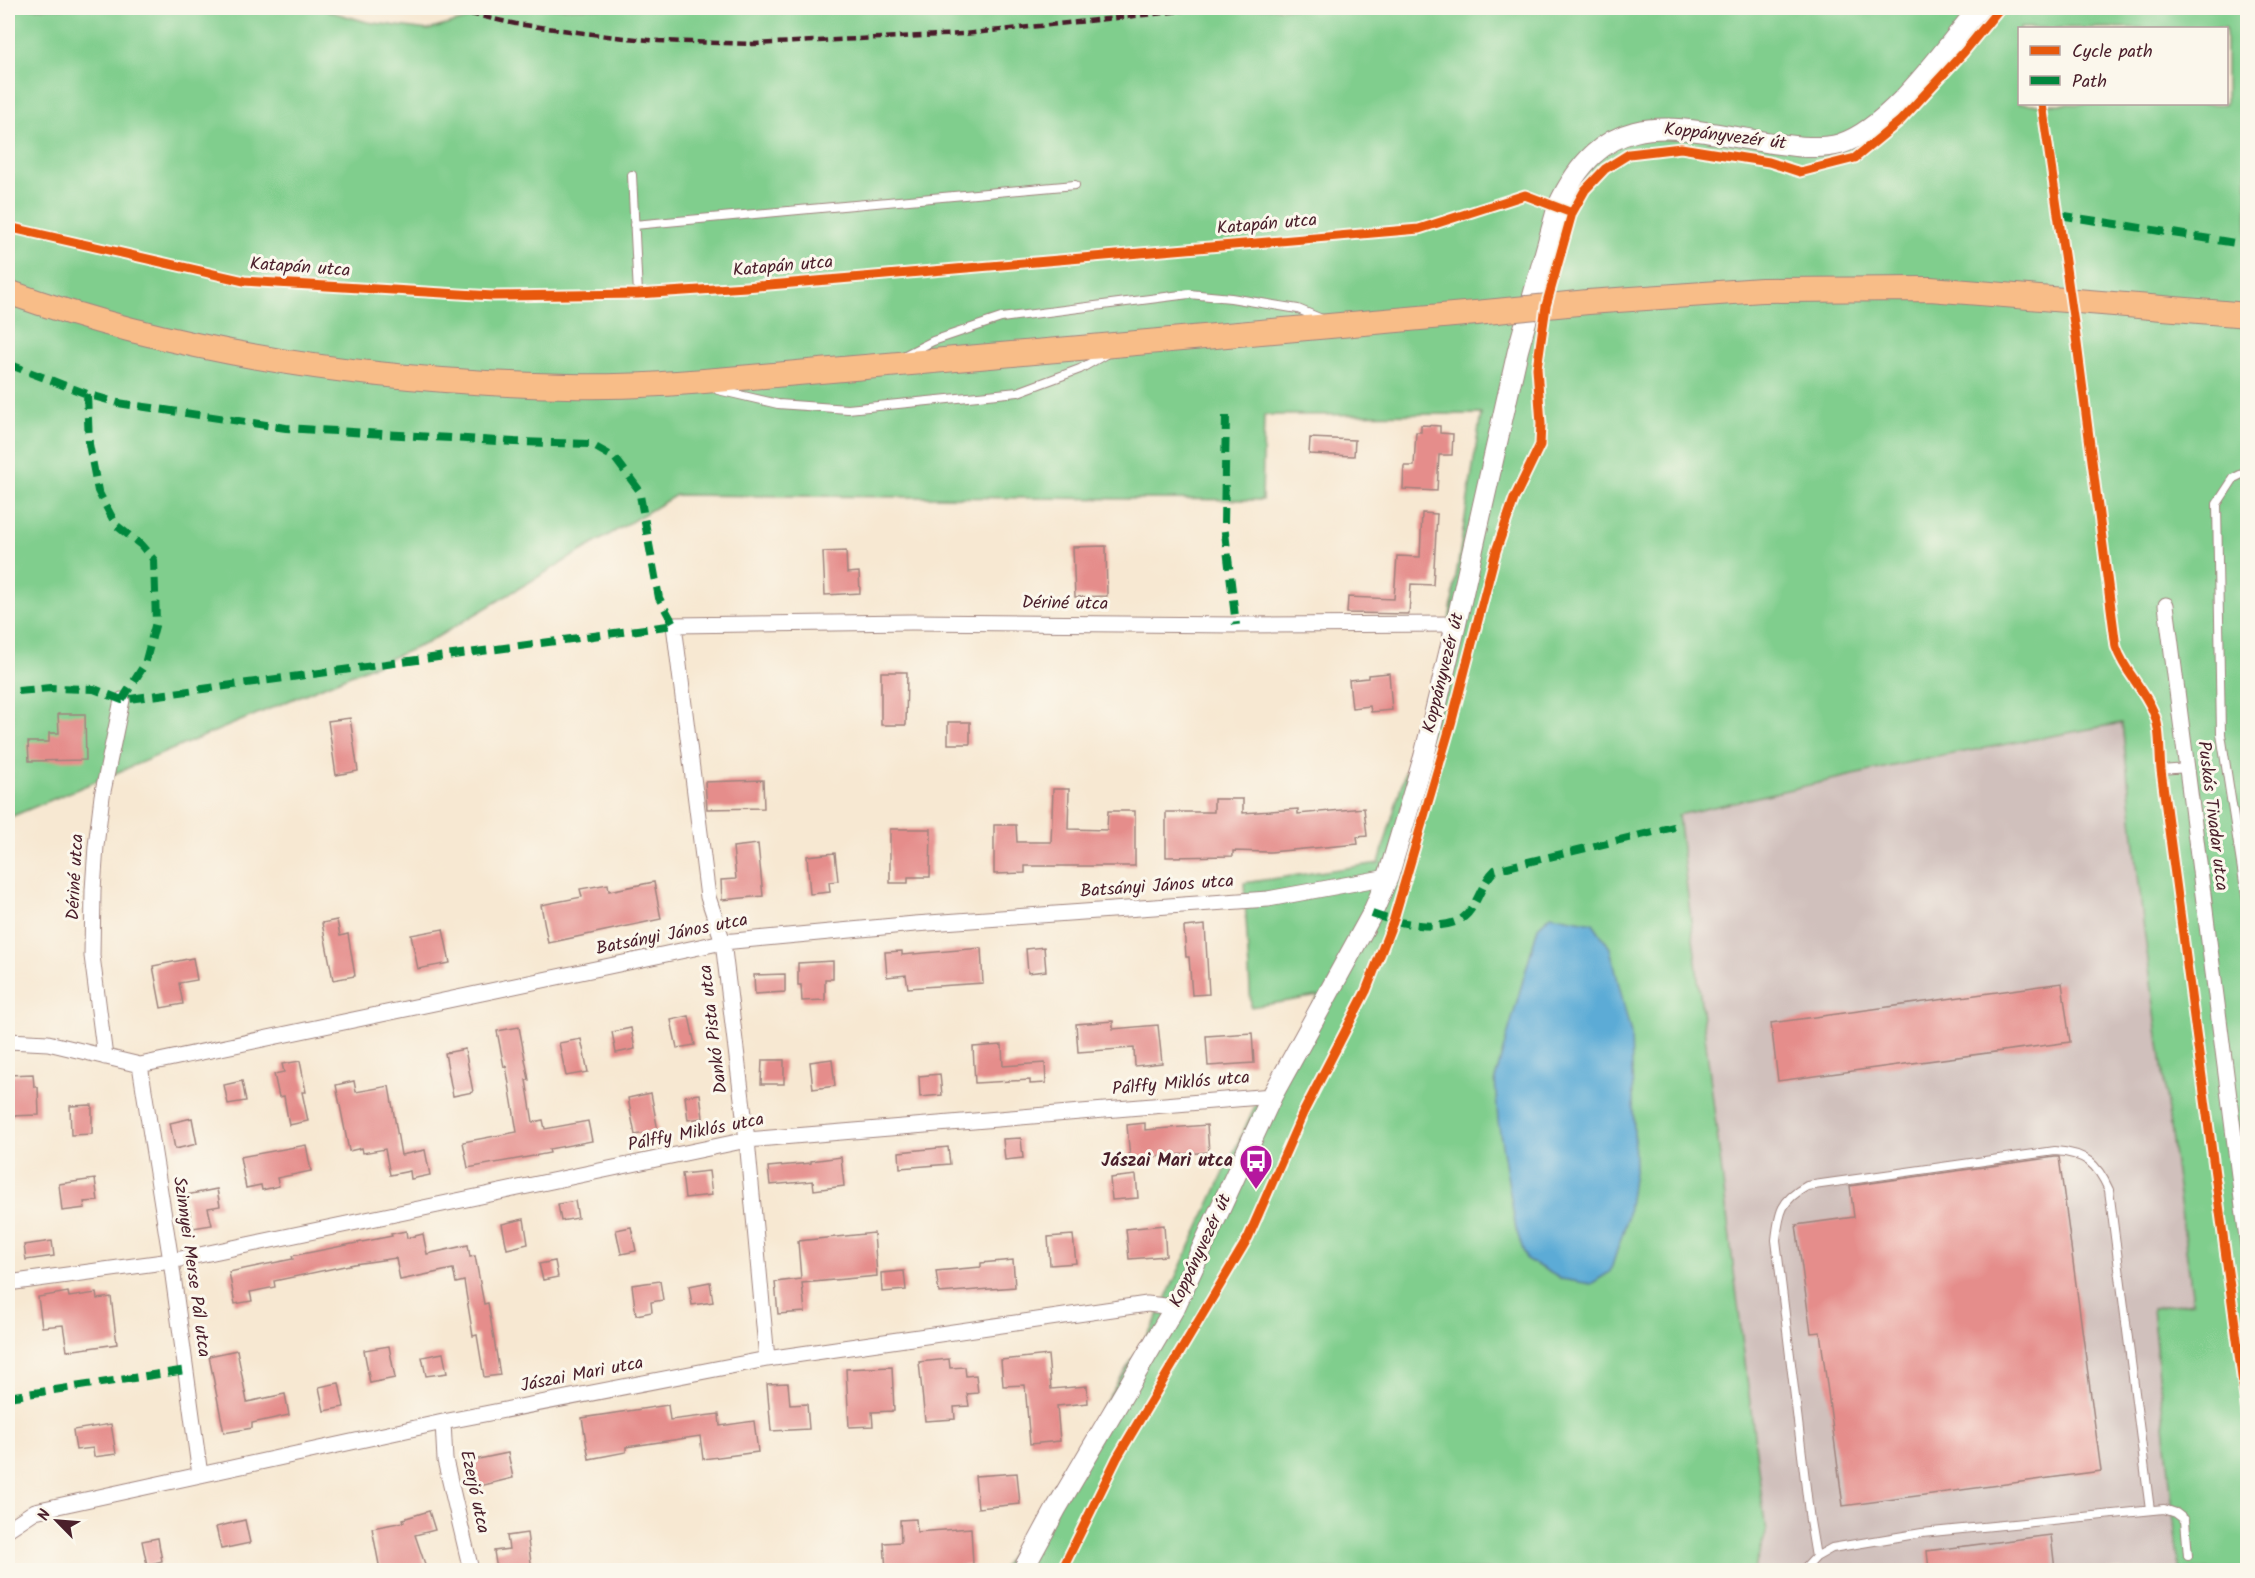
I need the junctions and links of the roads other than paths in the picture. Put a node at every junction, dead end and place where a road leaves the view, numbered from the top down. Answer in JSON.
{"nodes":[{"id":1,"x":1979,"y":8,"type":"edge"},
{"id":2,"x":632,"y":175,"type":"dead end"},
{"id":3,"x":1075,"y":185,"type":"dead end"},
{"id":4,"x":634,"y":225,"type":"junction"},
{"id":5,"x":8,"y":292,"type":"edge"},
{"id":6,"x":638,"y":294,"type":"dead end"},
{"id":7,"x":2247,"y":315,"type":"edge"},
{"id":8,"x":1338,"y":325,"type":"junction"},
{"id":9,"x":1127,"y":342,"type":"junction"},
{"id":10,"x":884,"y":365,"type":"junction"},
{"id":11,"x":687,"y":382,"type":"junction"},
{"id":12,"x":2247,"y":471,"type":"edge"},
{"id":13,"x":2166,"y":605,"type":"dead end"},
{"id":14,"x":1456,"y":624,"type":"junction"},
{"id":15,"x":674,"y":625,"type":"joint"},
{"id":16,"x":122,"y":700,"type":"dead end"},
{"id":17,"x":2187,"y":768,"type":"junction"},
{"id":18,"x":2161,"y":770,"type":"dead end"},
{"id":19,"x":1388,"y":877,"type":"junction"},
{"id":20,"x":2247,"y":909,"type":"edge"},
{"id":21,"x":723,"y":942,"type":"junction"},
{"id":22,"x":8,"y":1041,"type":"edge"},
{"id":23,"x":105,"y":1057,"type":"junction"},
{"id":24,"x":140,"y":1065,"type":"junction"},
{"id":25,"x":1272,"y":1096,"type":"junction"},
{"id":26,"x":747,"y":1140,"type":"junction"},
{"id":27,"x":2247,"y":1246,"type":"edge"},
{"id":28,"x":171,"y":1261,"type":"junction"},
{"id":29,"x":8,"y":1283,"type":"edge"},
{"id":30,"x":1175,"y":1307,"type":"junction"},
{"id":31,"x":767,"y":1359,"type":"junction"},
{"id":32,"x":443,"y":1422,"type":"junction"},
{"id":33,"x":200,"y":1475,"type":"junction"},
{"id":34,"x":2150,"y":1510,"type":"junction"},
{"id":35,"x":8,"y":1529,"type":"edge"},
{"id":36,"x":2188,"y":1556,"type":"dead end"},
{"id":37,"x":1816,"y":1557,"type":"junction"},
{"id":38,"x":471,"y":1570,"type":"edge"},
{"id":39,"x":1023,"y":1570,"type":"edge"},
{"id":40,"x":1804,"y":1570,"type":"edge"}],
"edges":[{"from":1,"to":14,"type":"street","name":"Koppányvezér út"},
{"from":2,"to":4,"type":"lane"},
{"from":3,"to":4,"type":"lane"},
{"from":4,"to":6,"type":"lane"},
{"from":5,"to":11,"type":"main road"},
{"from":7,"to":8,"type":"main road","bridge":true},
{"from":8,"to":9,"type":"main road"},
{"from":8,"to":10,"type":"lane"},
{"from":9,"to":10,"type":"main road"},
{"from":9,"to":11,"type":"lane"},
{"from":10,"to":11,"type":"main road"},
{"from":12,"to":20,"type":"lane"},
{"from":13,"to":17,"type":"street","name":"Puskás Tivadar utca"},
{"from":14,"to":15,"type":"street","name":"Dériné utca"},
{"from":14,"to":19,"type":"street","name":"Koppányvezér út"},
{"from":15,"to":21,"type":"street","name":"Dankó Pista utca"},
{"from":16,"to":23,"type":"street","name":"Dériné utca"},
{"from":17,"to":18,"type":"lane"},
{"from":17,"to":27,"type":"street","name":"Puskás Tivadar utca"},
{"from":19,"to":21,"type":"street","name":"Batsányi János utca"},
{"from":19,"to":25,"type":"street","name":"Koppányvezér út"},
{"from":21,"to":24,"type":"street","name":"Batsányi János utca"},
{"from":21,"to":26,"type":"street","name":"Dankó Pista utca"},
{"from":22,"to":23,"type":"street","name":"Batsányi János utca"},
{"from":23,"to":24,"type":"street","name":"Batsányi János utca"},
{"from":24,"to":28,"type":"street","name":"Szinnyei Merse Pál utca"},
{"from":25,"to":26,"type":"street","name":"Pálffy Miklós utca"},
{"from":25,"to":30,"type":"street","name":"Koppányvezér út"},
{"from":26,"to":28,"type":"street","name":"Pálffy Miklós utca"},
{"from":26,"to":31,"type":"street","name":"Dankó Pista utca"},
{"from":28,"to":29,"type":"street","name":"Pálffy Miklós utca"},
{"from":28,"to":33,"type":"street","name":"Szinnyei Merse Pál utca"},
{"from":30,"to":31,"type":"street","name":"Jászai Mari utca"},
{"from":30,"to":39,"type":"street","name":"Koppányvezér út"},
{"from":31,"to":32,"type":"street","name":"Jászai Mari utca"},
{"from":32,"to":33,"type":"street","name":"Jászai Mari utca"},
{"from":32,"to":38,"type":"street","name":"Ezerjó utca"},
{"from":33,"to":35,"type":"street","name":"Jászai Mari utca"},
{"from":34,"to":36,"type":"lane"},
{"from":34,"to":37,"type":"lane"},
{"from":34,"to":37,"type":"lane"},
{"from":37,"to":40,"type":"lane"}]}
